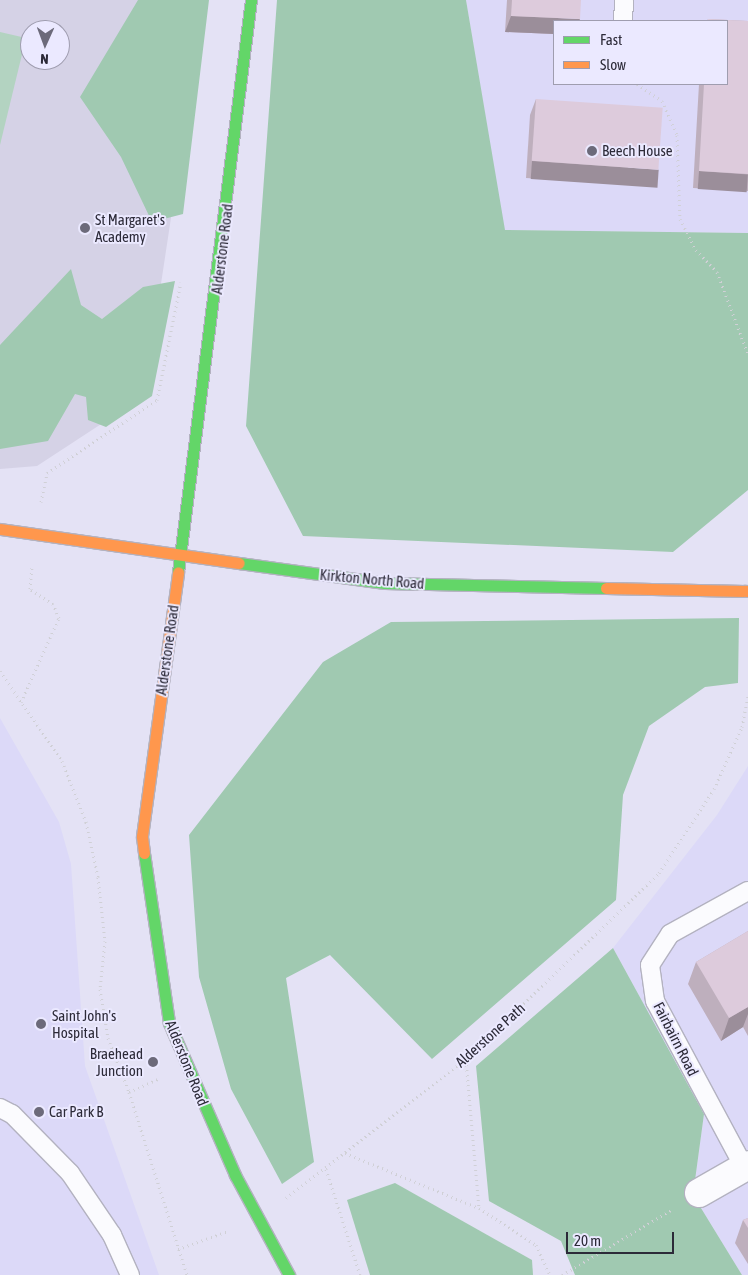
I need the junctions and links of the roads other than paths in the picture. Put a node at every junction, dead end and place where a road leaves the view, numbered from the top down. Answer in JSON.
{"nodes":[{"id":1,"x":251,"y":0,"type":"edge"},
{"id":2,"x":624,"y":0,"type":"edge"},
{"id":3,"x":623,"y":20,"type":"edge"},
{"id":4,"x":0,"y":529,"type":"edge"},
{"id":5,"x":180,"y":554,"type":"junction"},
{"id":6,"x":748,"y":591,"type":"edge"},
{"id":7,"x":748,"y":891,"type":"edge"},
{"id":8,"x":0,"y":1108,"type":"edge"},
{"id":9,"x":746,"y":1166,"type":"edge"},
{"id":10,"x":699,"y":1193,"type":"road end"},
{"id":11,"x":130,"y":1275,"type":"edge"},
{"id":12,"x":288,"y":1275,"type":"edge"}],
"edges":[{"from":1,"to":5,"type":"street","name":"Alderstone Road"},
{"from":2,"to":3,"type":"lane"},
{"from":4,"to":5,"type":"street","name":"Kirkton North Road"},
{"from":5,"to":6,"type":"street","name":"Kirkton North Road"},
{"from":5,"to":12,"type":"street","name":"Alderstone Road"},
{"from":7,"to":9,"type":"lane","name":"Fairbairn Road"},
{"from":8,"to":11,"type":"lane"},
{"from":9,"to":10,"type":"street","name":"Fairbairn Road"}]}
